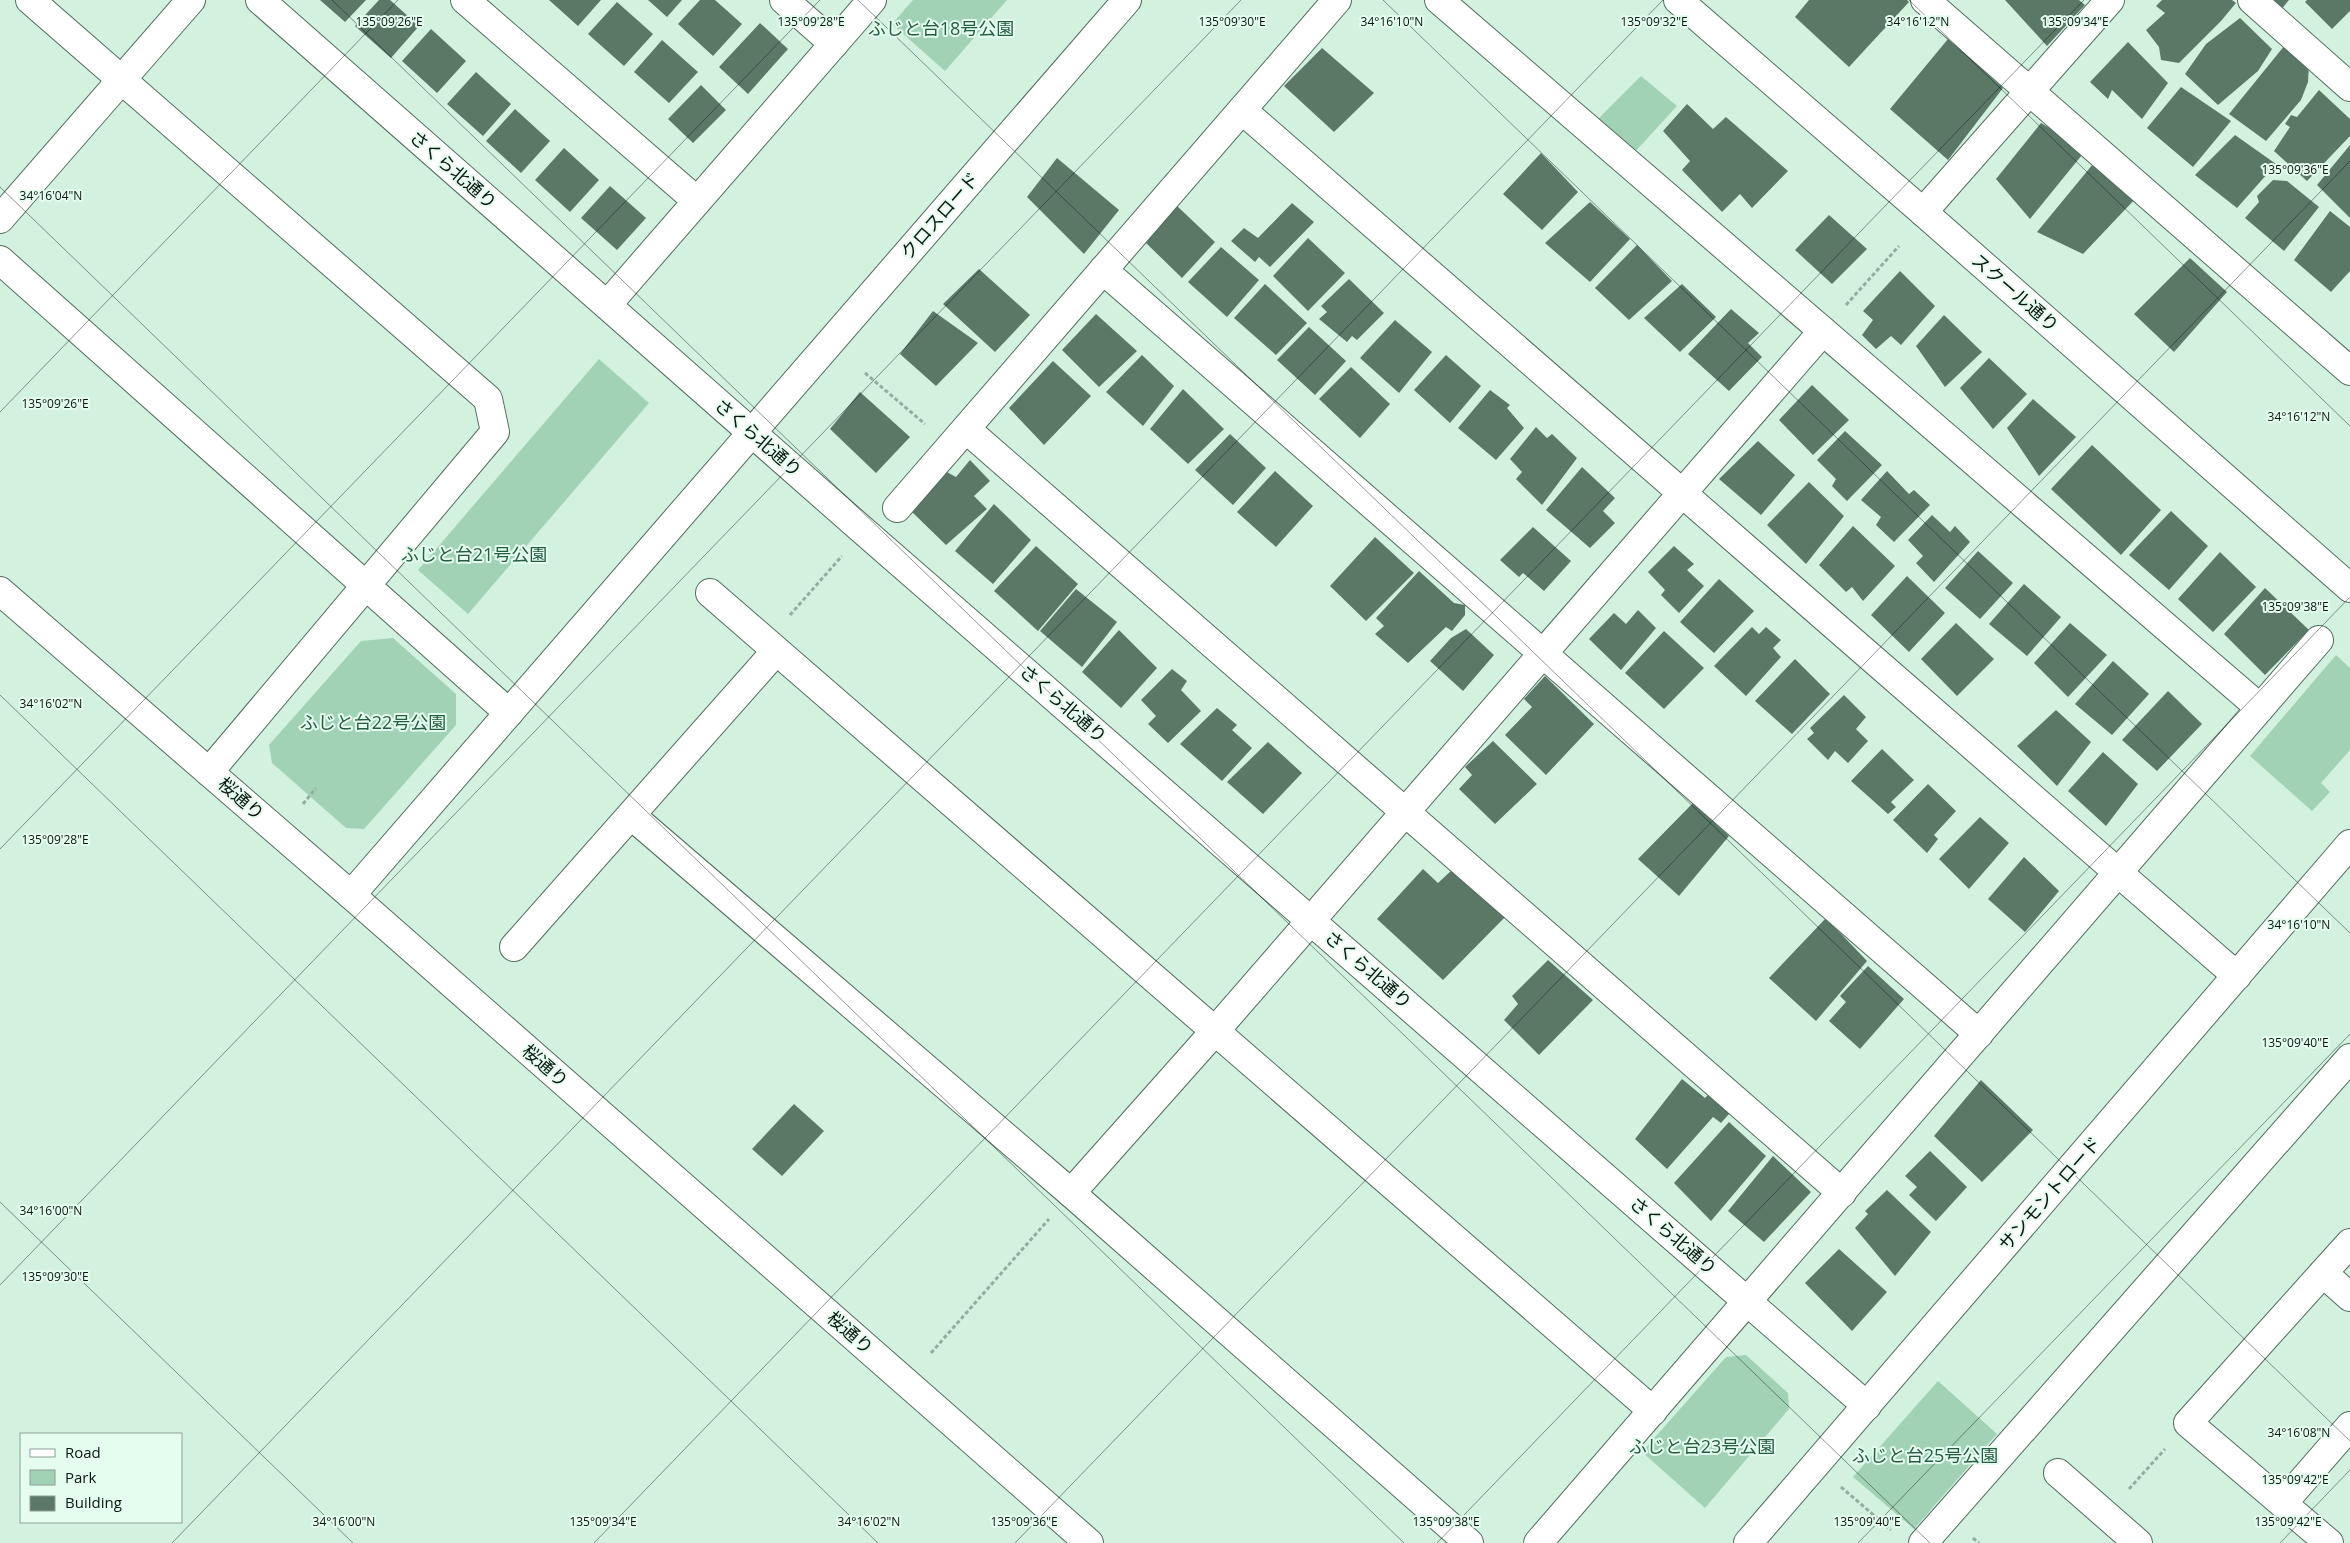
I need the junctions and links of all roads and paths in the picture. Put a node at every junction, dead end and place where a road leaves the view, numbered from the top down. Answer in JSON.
{"nodes":[{"id":1,"x":30,"y":0,"type":"edge"},
{"id":2,"x":192,"y":0,"type":"edge"},
{"id":3,"x":260,"y":0,"type":"edge"},
{"id":4,"x":465,"y":0,"type":"edge"},
{"id":5,"x":784,"y":0,"type":"edge"},
{"id":6,"x":872,"y":0,"type":"edge"},
{"id":7,"x":1337,"y":0,"type":"edge"},
{"id":8,"x":1439,"y":0,"type":"edge"},
{"id":9,"x":1678,"y":0,"type":"edge"},
{"id":10,"x":1925,"y":0,"type":"edge"},
{"id":11,"x":2110,"y":0,"type":"edge"},
{"id":12,"x":2252,"y":0,"type":"edge"},
{"id":13,"x":1123,"y":2,"type":"edge"},
{"id":14,"x":834,"y":44,"type":"junction"},
{"id":15,"x":122,"y":81,"type":"junction"},
{"id":16,"x":2350,"y":87,"type":"edge"},
{"id":17,"x":2029,"y":92,"type":"junction"},
{"id":18,"x":1242,"y":110,"type":"junction"},
{"id":19,"x":697,"y":201,"type":"junction"},
{"id":20,"x":1923,"y":212,"type":"junction"},
{"id":21,"x":0,"y":219,"type":"edge"},
{"id":22,"x":1900,"y":246,"type":"dead end"},
{"id":23,"x":0,"y":260,"type":"edge"},
{"id":24,"x":1103,"y":270,"type":"junction"},
{"id":25,"x":1865,"y":284,"type":"dead end"},
{"id":26,"x":607,"y":305,"type":"junction"},
{"id":27,"x":1823,"y":332,"type":"junction"},
{"id":28,"x":2350,"y":371,"type":"edge"},
{"id":29,"x":865,"y":373,"type":"dead end"},
{"id":30,"x":753,"y":433,"type":"junction"},
{"id":31,"x":958,"y":437,"type":"junction"},
{"id":32,"x":1682,"y":493,"type":"junction"},
{"id":33,"x":897,"y":508,"type":"dead end"},
{"id":34,"x":844,"y":554,"type":"dead end"},
{"id":35,"x":367,"y":586,"type":"junction"},
{"id":36,"x":2350,"y":588,"type":"edge"},
{"id":37,"x":0,"y":590,"type":"edge"},
{"id":38,"x":710,"y":593,"type":"dead end"},
{"id":39,"x":2320,"y":640,"type":"dead end"},
{"id":40,"x":771,"y":647,"type":"junction"},
{"id":41,"x":1543,"y":653,"type":"junction"},
{"id":42,"x":2260,"y":708,"type":"junction"},
{"id":43,"x":509,"y":713,"type":"junction"},
{"id":44,"x":209,"y":772,"type":"junction"},
{"id":45,"x":316,"y":788,"type":"dead end"},
{"id":46,"x":302,"y":804,"type":"dead end"},
{"id":47,"x":1405,"y":812,"type":"junction"},
{"id":48,"x":632,"y":816,"type":"junction"},
{"id":49,"x":2350,"y":844,"type":"edge"},
{"id":50,"x":2118,"y":872,"type":"junction"},
{"id":51,"x":351,"y":895,"type":"junction"},
{"id":52,"x":1311,"y":920,"type":"junction"},
{"id":53,"x":514,"y":947,"type":"dead end"},
{"id":54,"x":2237,"y":976,"type":"junction"},
{"id":55,"x":1215,"y":1031,"type":"junction"},
{"id":56,"x":1979,"y":1034,"type":"junction"},
{"id":57,"x":2350,"y":1058,"type":"edge"},
{"id":58,"x":1071,"y":1193,"type":"junction"},
{"id":59,"x":1842,"y":1193,"type":"junction"},
{"id":60,"x":2350,"y":1243,"type":"edge"},
{"id":61,"x":2323,"y":1273,"type":"junction"},
{"id":62,"x":2350,"y":1297,"type":"edge"},
{"id":63,"x":1748,"y":1302,"type":"junction"},
{"id":64,"x":931,"y":1353,"type":"dead end"},
{"id":65,"x":1867,"y":1406,"type":"junction"},
{"id":66,"x":1653,"y":1411,"type":"junction"},
{"id":67,"x":2188,"y":1423,"type":"junction"},
{"id":68,"x":2350,"y":1426,"type":"edge"},
{"id":69,"x":2058,"y":1473,"type":"dead end"},
{"id":70,"x":1836,"y":1483,"type":"dead end"},
{"id":71,"x":2283,"y":1503,"type":"junction"},
{"id":72,"x":1893,"y":1531,"type":"dead end"},
{"id":73,"x":2118,"y":1532,"type":"edge"},
{"id":74,"x":1089,"y":1543,"type":"edge"},
{"id":75,"x":1469,"y":1543,"type":"edge"},
{"id":76,"x":1538,"y":1543,"type":"edge"},
{"id":77,"x":1748,"y":1543,"type":"edge"},
{"id":78,"x":1923,"y":1543,"type":"edge"},
{"id":79,"x":2329,"y":1543,"type":"edge"}],
"edges":[{"from":1,"to":15,"type":"street"},
{"from":2,"to":15,"type":"street"},
{"from":3,"to":26,"type":"street","name":"さくら北通り"},
{"from":4,"to":19,"type":"street"},
{"from":5,"to":14,"type":"street"},
{"from":6,"to":14,"type":"street"},
{"from":7,"to":18,"type":"street"},
{"from":8,"to":27,"type":"street"},
{"from":9,"to":20,"type":"street","name":"スクール通り"},
{"from":10,"to":17,"type":"street"},
{"from":11,"to":17,"type":"street"},
{"from":12,"to":16,"type":"street"},
{"from":13,"to":30,"type":"street","name":"クロスロード"},
{"from":14,"to":19,"type":"street"},
{"from":15,"to":21,"type":"street"},
{"from":15,"to":35,"type":"street"},
{"from":17,"to":20,"type":"street"},
{"from":17,"to":28,"type":"street"},
{"from":18,"to":24,"type":"street"},
{"from":18,"to":32,"type":"street"},
{"from":19,"to":26,"type":"street"},
{"from":20,"to":36,"type":"street","name":"スクール通り"},
{"from":22,"to":25,"type":"path"},
{"from":23,"to":35,"type":"street"},
{"from":24,"to":31,"type":"street"},
{"from":24,"to":41,"type":"street"},
{"from":26,"to":30,"type":"street","name":"さくら北通り"},
{"from":27,"to":32,"type":"street"},
{"from":27,"to":42,"type":"street"},
{"from":29,"to":31,"type":"path"},
{"from":30,"to":43,"type":"street","name":"クロスロード"},
{"from":30,"to":52,"type":"street","name":"さくら北通り"},
{"from":31,"to":33,"type":"street"},
{"from":31,"to":47,"type":"street"},
{"from":32,"to":41,"type":"street"},
{"from":32,"to":50,"type":"street"},
{"from":34,"to":40,"type":"path"},
{"from":35,"to":43,"type":"street"},
{"from":35,"to":44,"type":"street"},
{"from":37,"to":44,"type":"street","name":"桜通り"},
{"from":38,"to":40,"type":"street"},
{"from":39,"to":42,"type":"street"},
{"from":40,"to":48,"type":"street"},
{"from":40,"to":55,"type":"street"},
{"from":41,"to":47,"type":"street"},
{"from":41,"to":56,"type":"street"},
{"from":42,"to":50,"type":"street"},
{"from":43,"to":51,"type":"street","name":"クロスロード"},
{"from":44,"to":51,"type":"street","name":"桜通り"},
{"from":45,"to":46,"type":"path"},
{"from":47,"to":52,"type":"street"},
{"from":47,"to":59,"type":"street"},
{"from":48,"to":53,"type":"street"},
{"from":48,"to":58,"type":"street"},
{"from":49,"to":54,"type":"street","name":"サンモントロード"},
{"from":50,"to":54,"type":"street"},
{"from":50,"to":56,"type":"street"},
{"from":51,"to":74,"type":"street","name":"桜通り"},
{"from":52,"to":55,"type":"street"},
{"from":52,"to":63,"type":"street","name":"さくら北通り"},
{"from":54,"to":65,"type":"street","name":"サンモントロード"},
{"from":55,"to":58,"type":"street"},
{"from":55,"to":66,"type":"street"},
{"from":56,"to":59,"type":"street"},
{"from":57,"to":78,"type":"street"},
{"from":58,"to":64,"type":"path"},
{"from":58,"to":75,"type":"street"},
{"from":59,"to":63,"type":"street"},
{"from":60,"to":61,"type":"street"},
{"from":61,"to":62,"type":"street"},
{"from":61,"to":67,"type":"street"},
{"from":63,"to":65,"type":"street","name":"さくら北通り"},
{"from":63,"to":66,"type":"street"},
{"from":65,"to":77,"type":"street","name":"サンモントロード"},
{"from":66,"to":76,"type":"street"},
{"from":67,"to":71,"type":"street"},
{"from":67,"to":73,"type":"path"},
{"from":68,"to":71,"type":"street"},
{"from":69,"to":73,"type":"street"},
{"from":70,"to":72,"type":"path"},
{"from":71,"to":79,"type":"street"}]}
